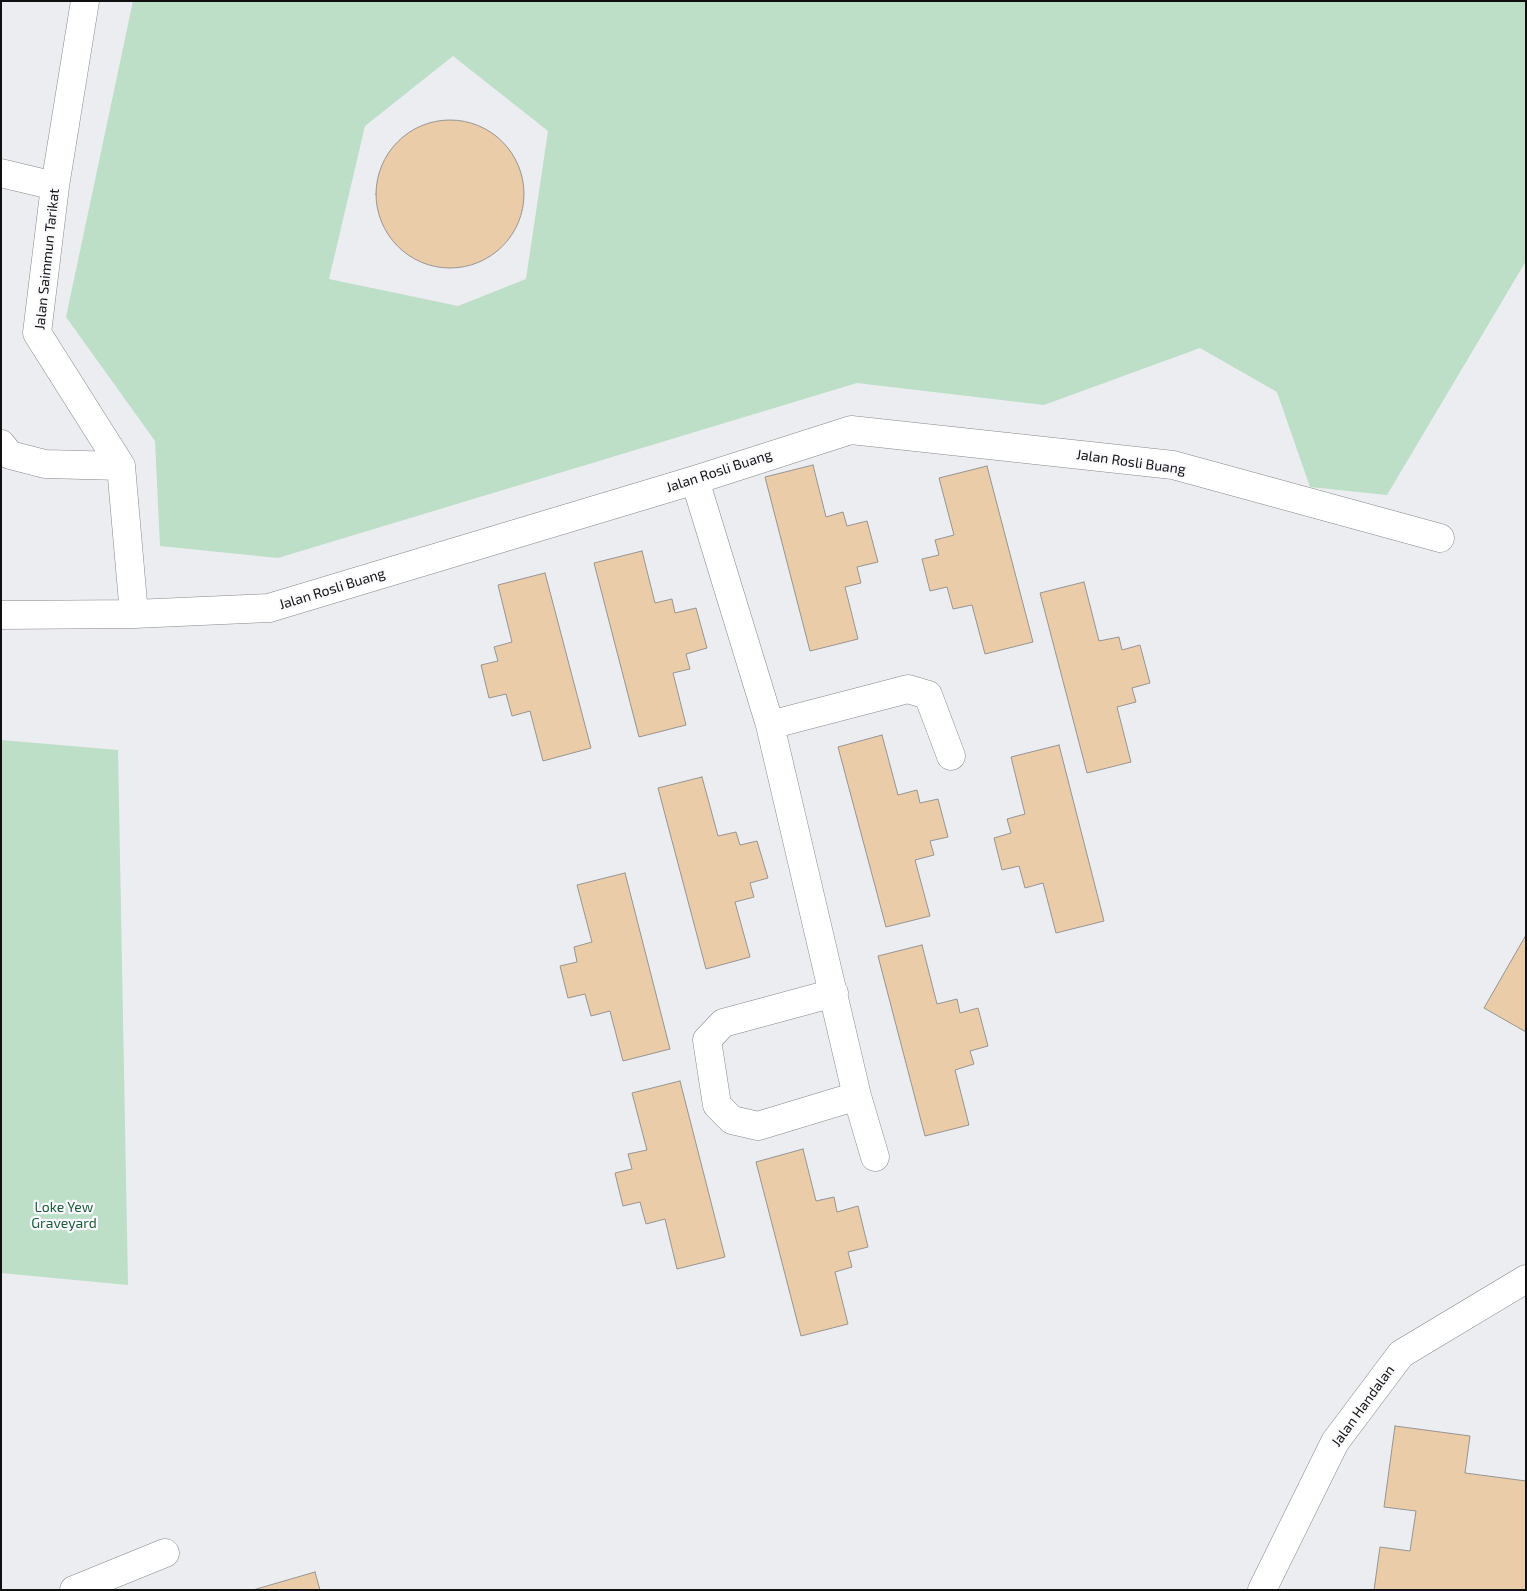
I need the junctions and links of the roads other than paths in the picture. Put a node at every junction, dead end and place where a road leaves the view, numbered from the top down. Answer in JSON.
{"nodes":[{"id":1,"x":85,"y":1,"type":"edge"},
{"id":2,"x":1,"y":174,"type":"edge"},
{"id":3,"x":55,"y":186,"type":"junction"},
{"id":4,"x":1,"y":444,"type":"edge"},
{"id":5,"x":122,"y":466,"type":"junction"},
{"id":6,"x":695,"y":480,"type":"junction"},
{"id":7,"x":1440,"y":538,"type":"dead end"},
{"id":8,"x":134,"y":614,"type":"junction"},
{"id":9,"x":1,"y":615,"type":"edge"},
{"id":10,"x":770,"y":725,"type":"junction"},
{"id":11,"x":951,"y":756,"type":"dead end"},
{"id":12,"x":834,"y":993,"type":"junction"},
{"id":13,"x":857,"y":1096,"type":"junction"},
{"id":14,"x":875,"y":1157,"type":"dead end"},
{"id":15,"x":1526,"y":1279,"type":"edge"},
{"id":16,"x":165,"y":1553,"type":"dead end"},
{"id":17,"x":74,"y":1590,"type":"edge"},
{"id":18,"x":1262,"y":1590,"type":"edge"}],
"edges":[{"from":1,"to":3,"type":"street","name":"Jalan Saimmun Tarikat"},
{"from":2,"to":3,"type":"street"},
{"from":3,"to":5,"type":"street","name":"Jalan Saimmun Tarikat"},
{"from":4,"to":5,"type":"street"},
{"from":5,"to":8,"type":"street","name":"Jalan Saimmun Tarikat"},
{"from":6,"to":7,"type":"street","name":"Jalan Rosli Buang"},
{"from":6,"to":8,"type":"street","name":"Jalan Rosli Buang"},
{"from":6,"to":10,"type":"street"},
{"from":8,"to":9,"type":"street","name":"Jalan Rosli Buang"},
{"from":10,"to":11,"type":"street"},
{"from":10,"to":12,"type":"street"},
{"from":12,"to":13,"type":"street"},
{"from":12,"to":13,"type":"street"},
{"from":13,"to":14,"type":"street"},
{"from":15,"to":18,"type":"street","name":"Jalan Handalan"},
{"from":16,"to":17,"type":"street"}]}
